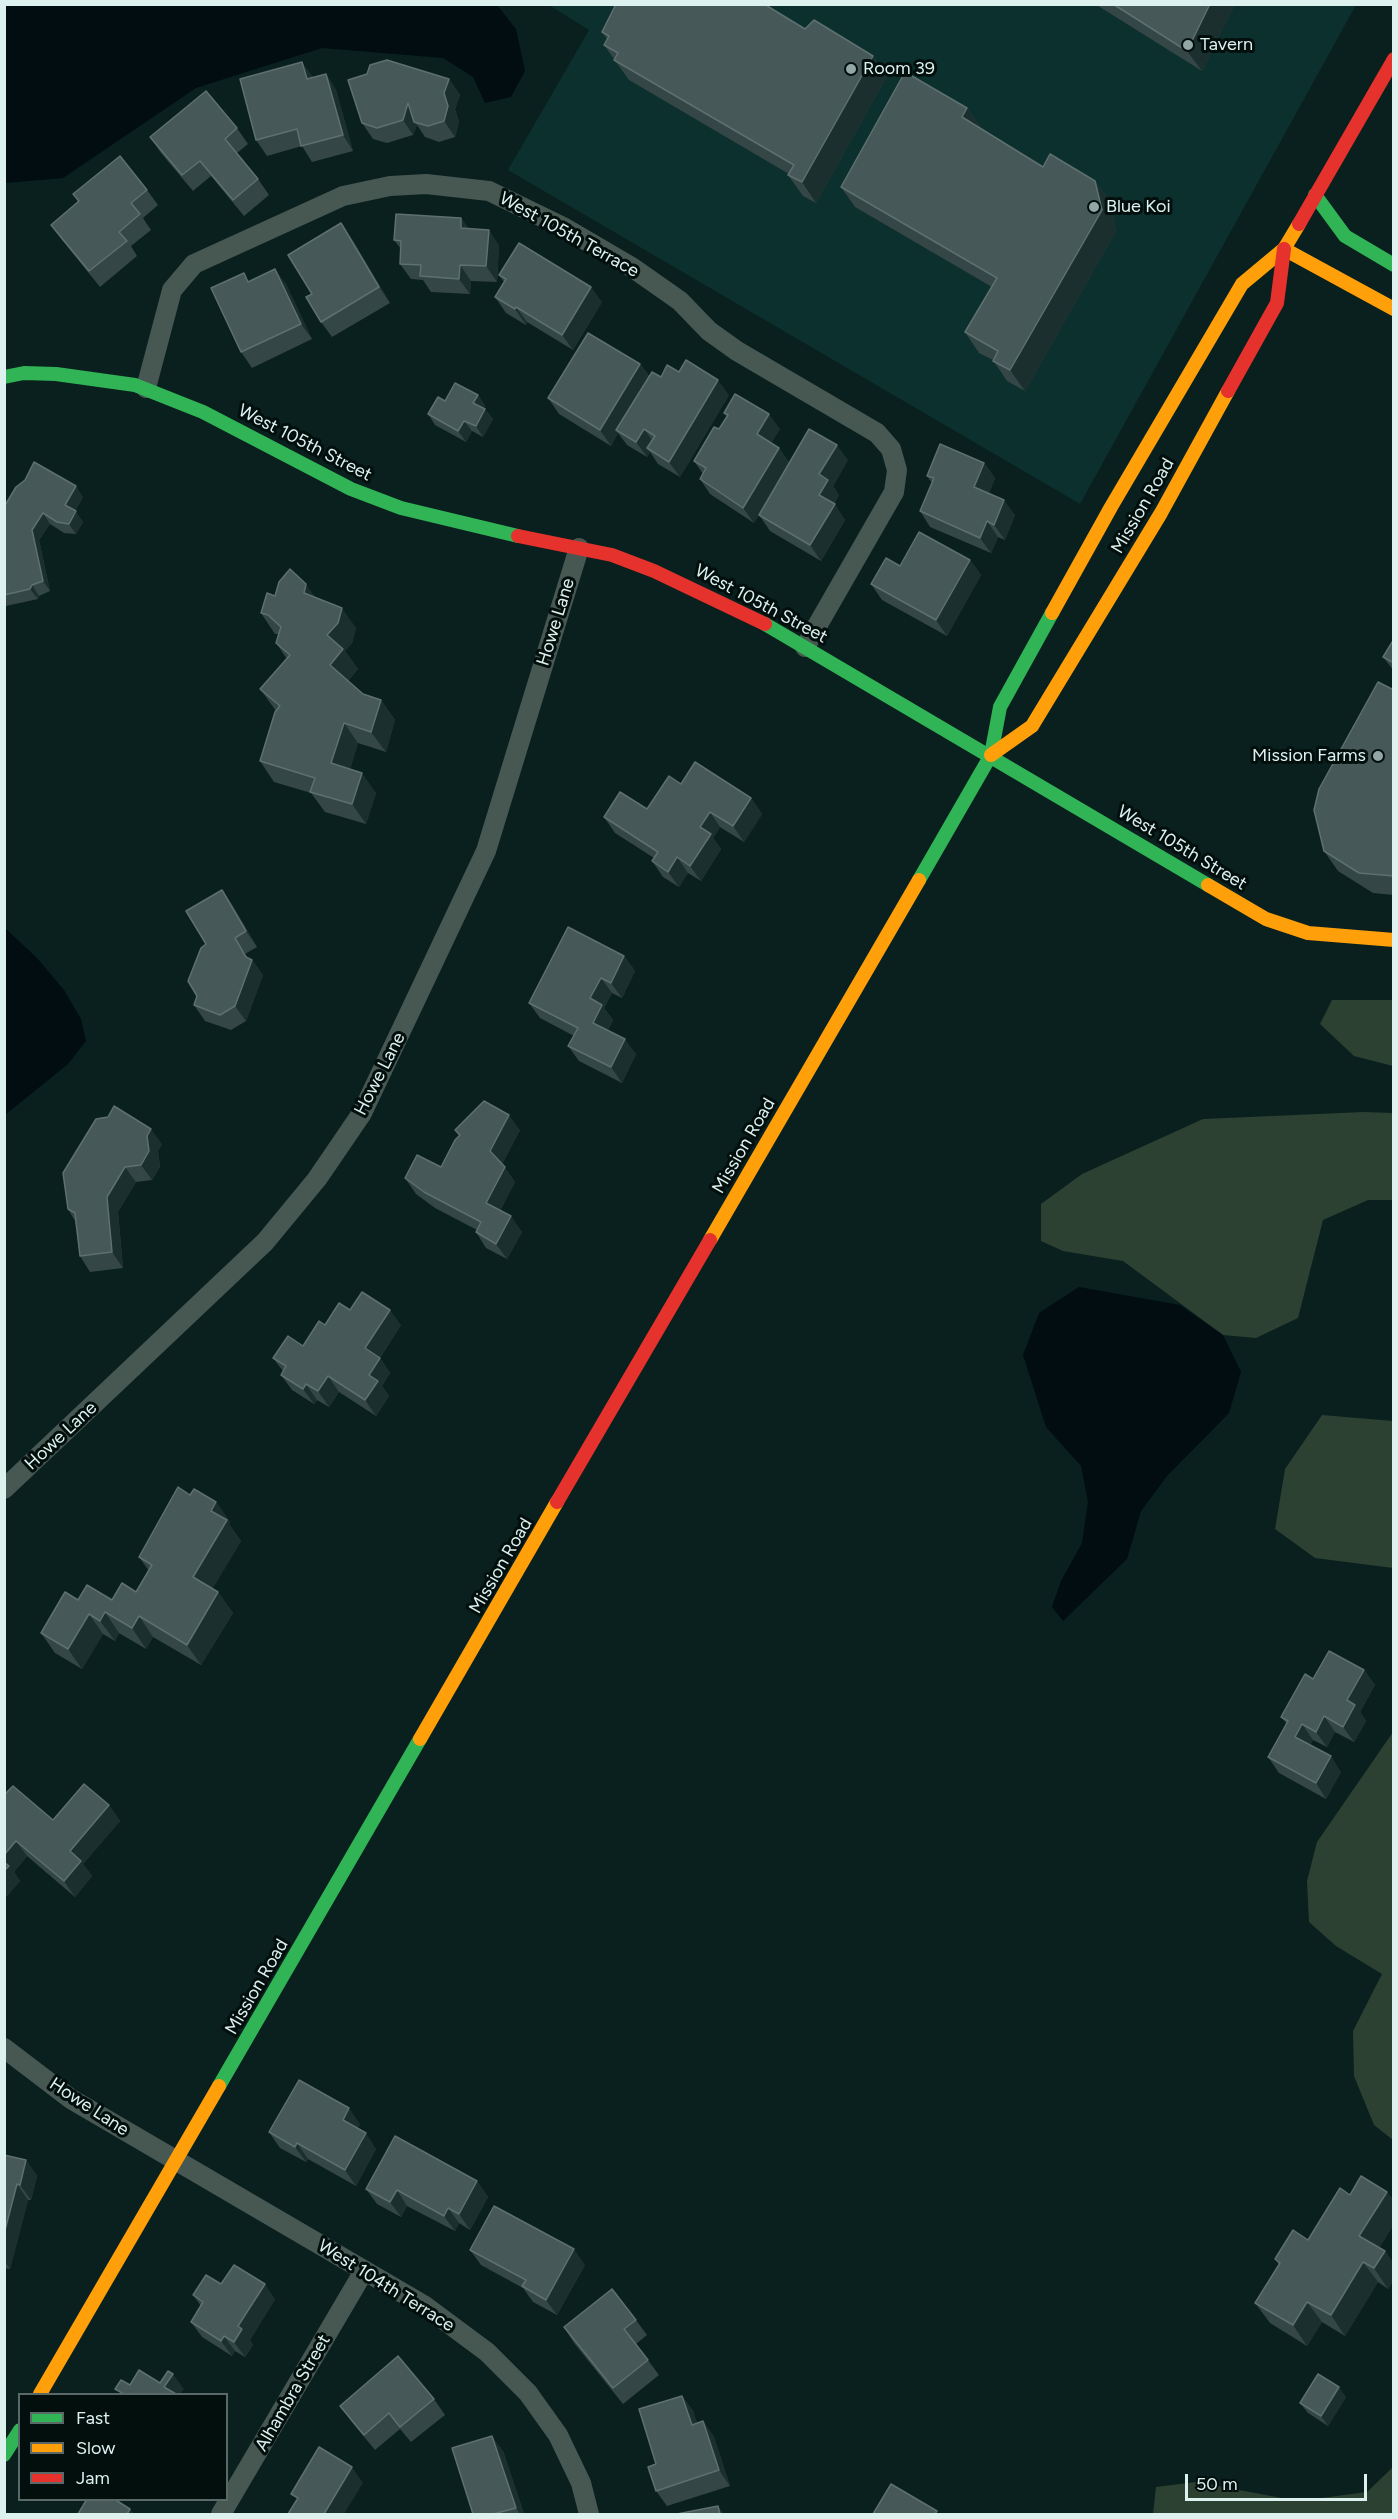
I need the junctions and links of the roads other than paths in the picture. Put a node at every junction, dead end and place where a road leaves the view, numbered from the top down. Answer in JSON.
{"nodes":[{"id":1,"x":1394,"y":59,"type":"edge"},
{"id":2,"x":1315,"y":195,"type":"junction"},
{"id":3,"x":1284,"y":249,"type":"junction"},
{"id":4,"x":1394,"y":265,"type":"edge"},
{"id":5,"x":1394,"y":309,"type":"edge"},
{"id":6,"x":4,"y":377,"type":"edge"},
{"id":7,"x":146,"y":388,"type":"junction"},
{"id":8,"x":579,"y":548,"type":"junction"},
{"id":9,"x":805,"y":647,"type":"junction"},
{"id":10,"x":991,"y":755,"type":"junction"},
{"id":11,"x":1394,"y":940,"type":"edge"},
{"id":12,"x":4,"y":1489,"type":"edge"},
{"id":13,"x":4,"y":2048,"type":"edge"},
{"id":14,"x":177,"y":2162,"type":"junction"},
{"id":15,"x":364,"y":2271,"type":"junction"},
{"id":16,"x":41,"y":2393,"type":"edge"},
{"id":17,"x":18,"y":2433,"type":"edge"},
{"id":18,"x":4,"y":2455,"type":"edge"},
{"id":19,"x":221,"y":2514,"type":"edge"},
{"id":20,"x":589,"y":2514,"type":"edge"}],
"edges":[{"from":1,"to":2,"type":"main road","name":"Mission Road"},
{"from":2,"to":3,"type":"main road","name":"Mission Road"},
{"from":2,"to":4,"type":"main road"},
{"from":3,"to":5,"type":"main road"},
{"from":3,"to":10,"type":"main road","name":"Mission Road"},
{"from":3,"to":10,"type":"main road","name":"Mission Road"},
{"from":6,"to":7,"type":"main road","name":"West 105th Street"},
{"from":7,"to":8,"type":"main road","name":"West 105th Street"},
{"from":7,"to":9,"type":"street","name":"West 105th Terrace"},
{"from":8,"to":9,"type":"main road","name":"West 105th Street"},
{"from":8,"to":12,"type":"street","name":"Howe Lane"},
{"from":9,"to":10,"type":"main road","name":"West 105th Street"},
{"from":10,"to":11,"type":"main road","name":"West 105th Street"},
{"from":10,"to":14,"type":"main road","name":"Mission Road"},
{"from":13,"to":14,"type":"street","name":"Howe Lane"},
{"from":14,"to":15,"type":"street","name":"West 104th Terrace"},
{"from":14,"to":16,"type":"main road","name":"Mission Road"},
{"from":15,"to":19,"type":"street","name":"Alhambra Street"},
{"from":15,"to":20,"type":"street","name":"West 104th Terrace"},
{"from":17,"to":18,"type":"main road"}]}
